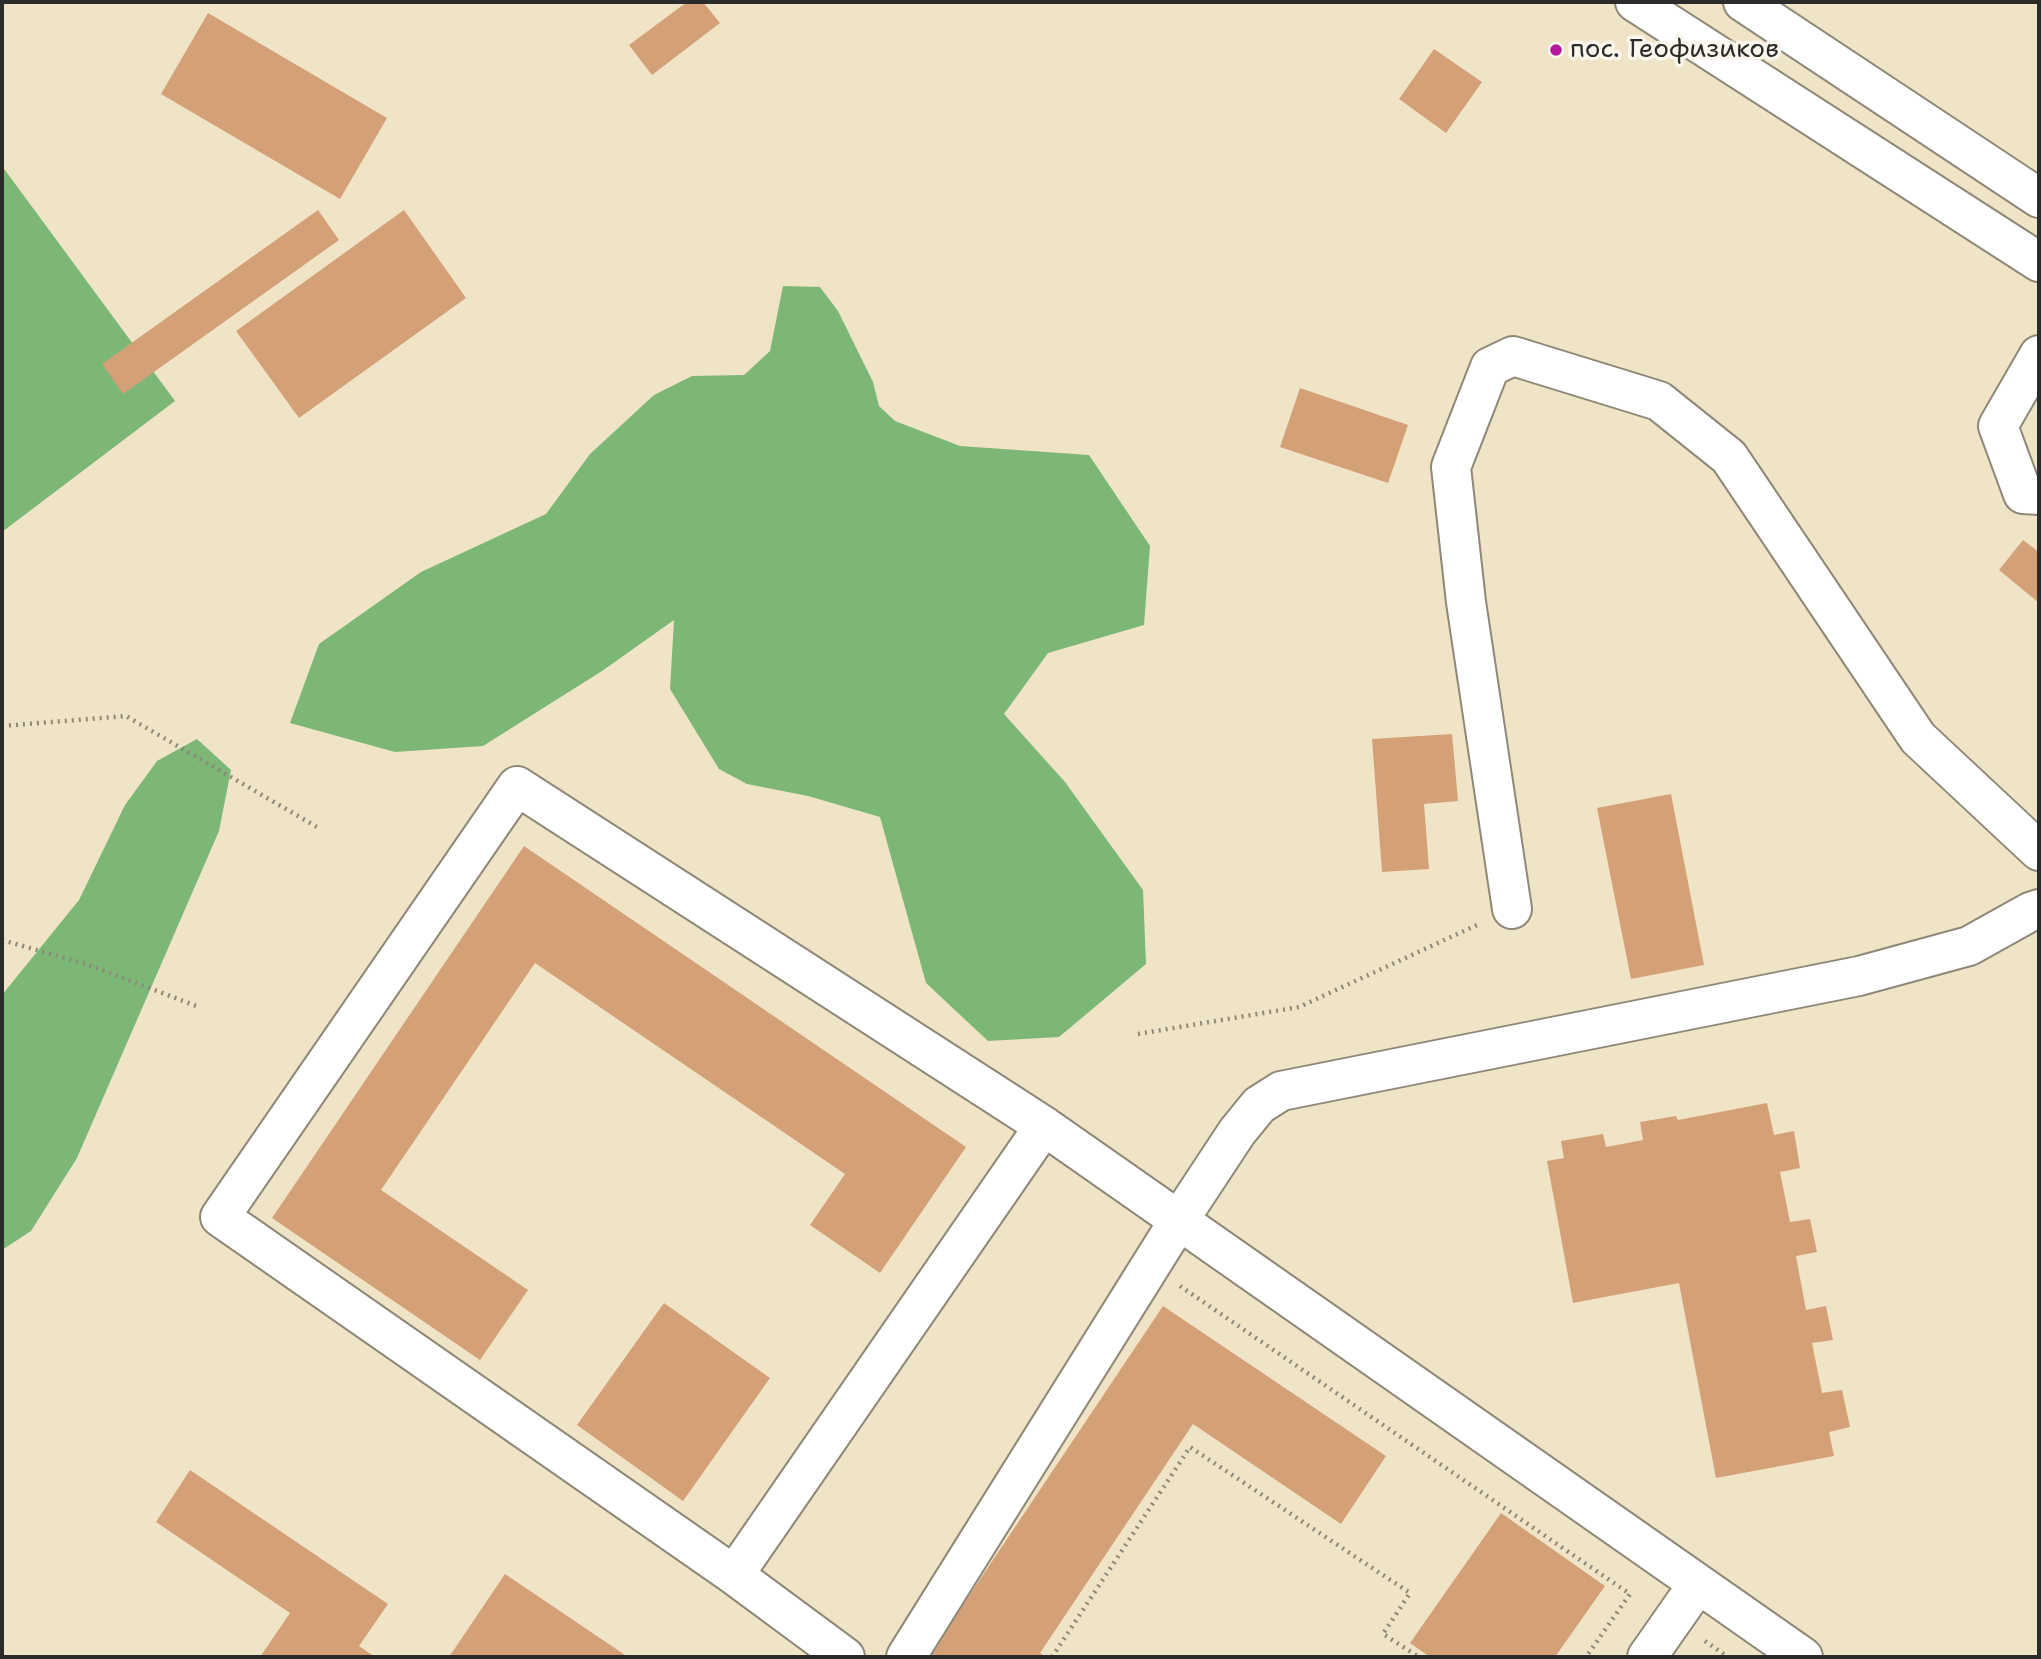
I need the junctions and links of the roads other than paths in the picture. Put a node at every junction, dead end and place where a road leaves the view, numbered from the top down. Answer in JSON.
{"nodes":[{"id":1,"x":1635,"y":2,"type":"edge"},
{"id":2,"x":1743,"y":2,"type":"edge"},
{"id":3,"x":2039,"y":198,"type":"edge"},
{"id":4,"x":2039,"y":261,"type":"edge"},
{"id":5,"x":2039,"y":355,"type":"edge"},
{"id":6,"x":2034,"y":504,"type":"edge"},
{"id":7,"x":2039,"y":851,"type":"edge"},
{"id":8,"x":1512,"y":909,"type":"road end"},
{"id":9,"x":2039,"y":909,"type":"edge"},
{"id":10,"x":1044,"y":1126,"type":"junction"},
{"id":11,"x":1192,"y":1229,"type":"junction"},
{"id":12,"x":734,"y":1575,"type":"junction"},
{"id":13,"x":1698,"y":1584,"type":"junction"},
{"id":14,"x":845,"y":1657,"type":"edge"},
{"id":15,"x":906,"y":1657,"type":"edge"},
{"id":16,"x":1647,"y":1657,"type":"edge"},
{"id":17,"x":1803,"y":1657,"type":"edge"}],
"edges":[{"from":1,"to":4,"type":"main road"},
{"from":2,"to":3,"type":"main road"},
{"from":5,"to":6,"type":"main road"},
{"from":7,"to":8,"type":"main road"},
{"from":9,"to":11,"type":"main road"},
{"from":10,"to":11,"type":"main road"},
{"from":10,"to":12,"type":"main road"},
{"from":10,"to":12,"type":"main road"},
{"from":11,"to":13,"type":"main road"},
{"from":11,"to":15,"type":"main road"},
{"from":12,"to":14,"type":"main road"},
{"from":13,"to":16,"type":"main road"},
{"from":13,"to":17,"type":"main road"}]}
